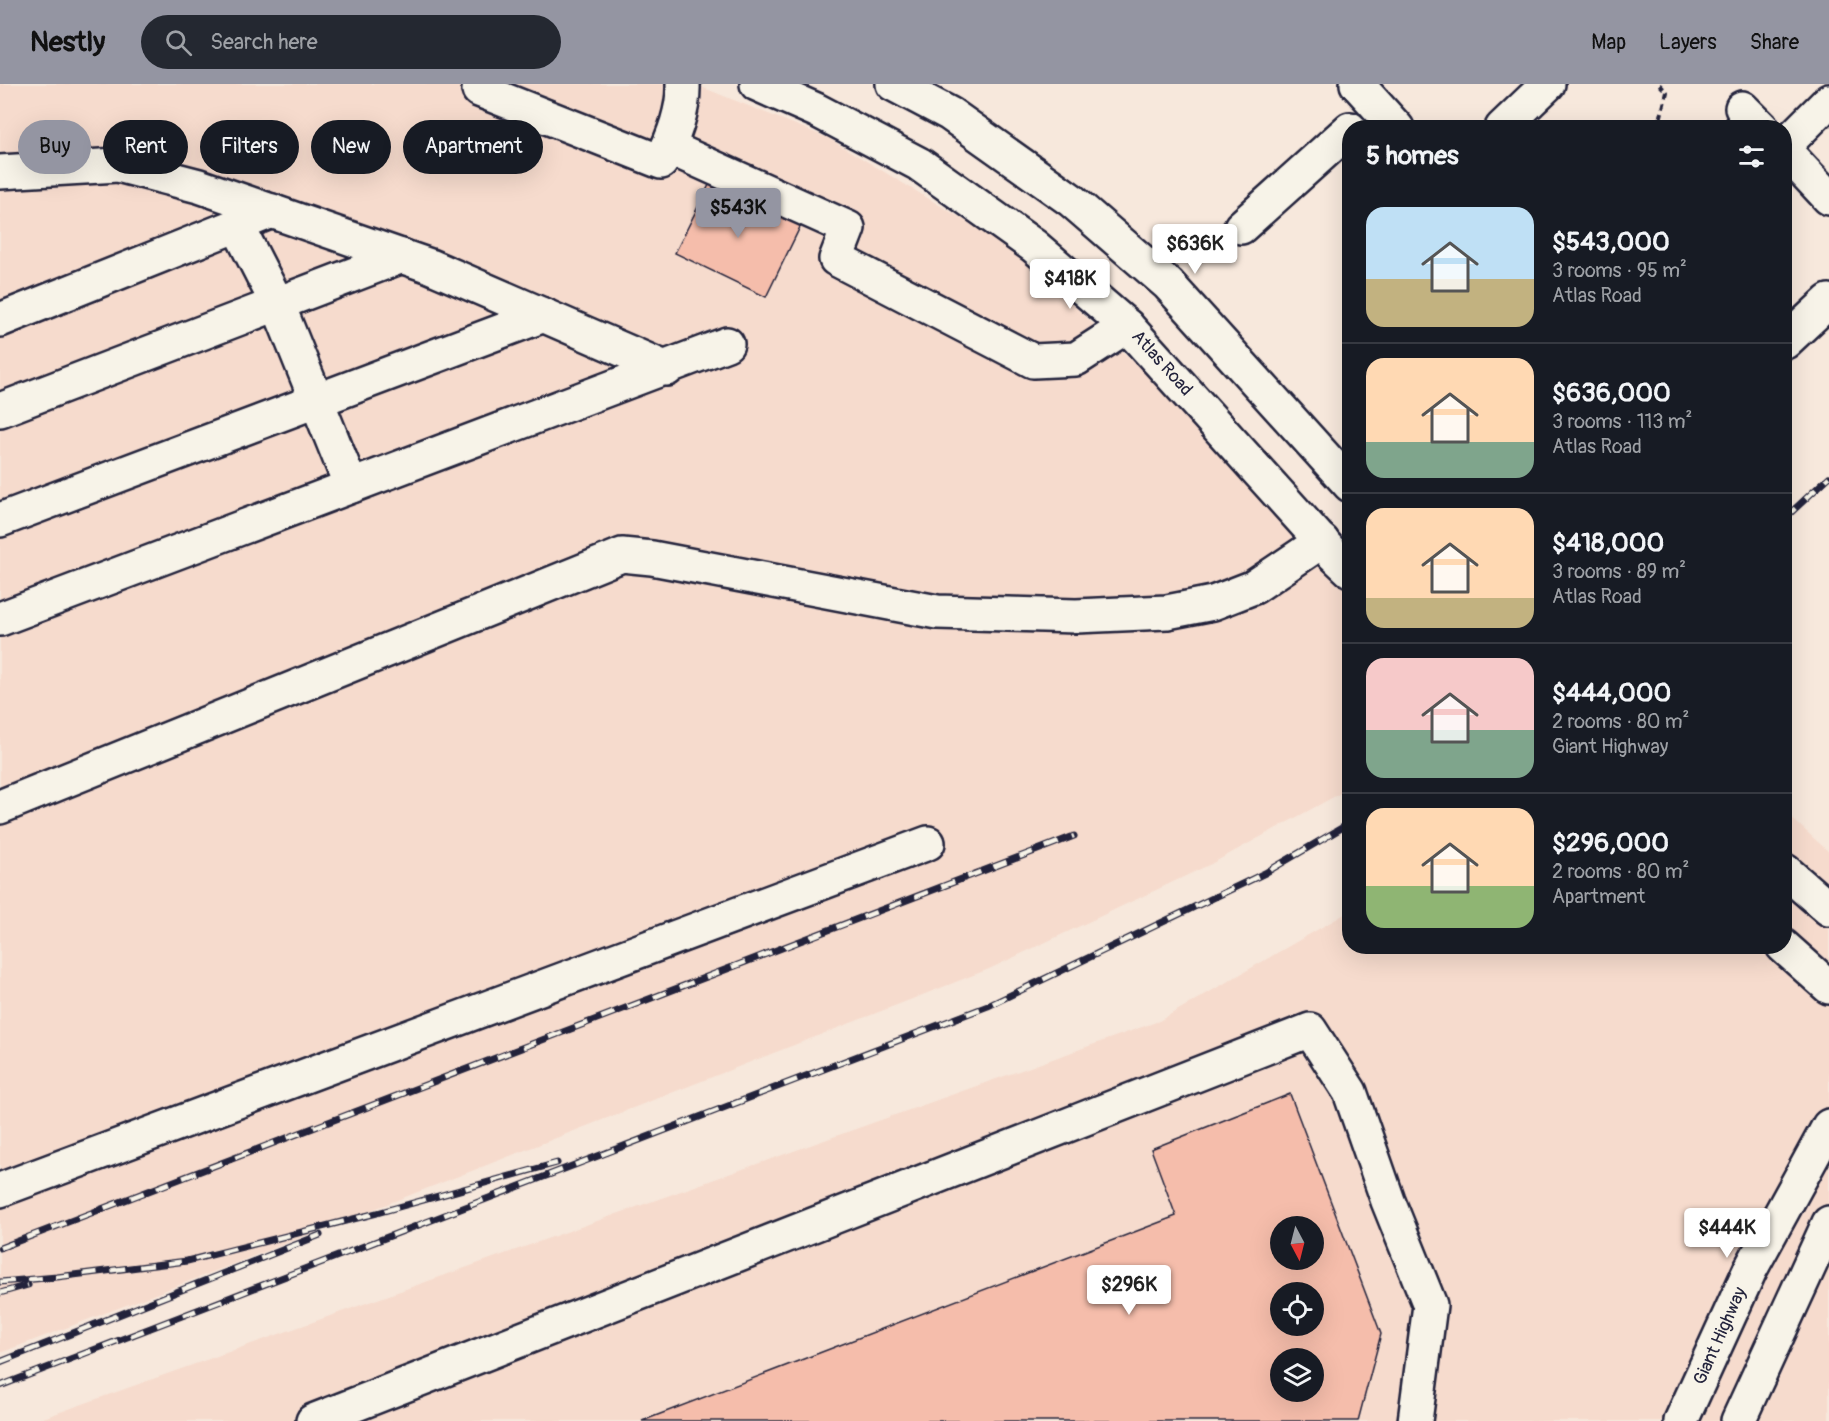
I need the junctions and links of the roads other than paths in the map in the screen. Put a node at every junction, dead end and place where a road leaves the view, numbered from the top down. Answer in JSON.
{"nodes":[{"id":1,"x":683,"y":84,"type":"edge"},
{"id":2,"x":757,"y":84,"type":"edge"},
{"id":3,"x":893,"y":84,"type":"edge"},
{"id":4,"x":1548,"y":84,"type":"edge"},
{"id":5,"x":479,"y":90,"type":"dead end"},
{"id":6,"x":1829,"y":101,"type":"edge"},
{"id":7,"x":1377,"y":106,"type":"edge"},
{"id":8,"x":1360,"y":120,"type":"edge"},
{"id":9,"x":1510,"y":120,"type":"edge"},
{"id":10,"x":1342,"y":136,"type":"edge"},
{"id":11,"x":1792,"y":138,"type":"edge"},
{"id":12,"x":669,"y":147,"type":"junction"},
{"id":13,"x":1792,"y":158,"type":"edge"},
{"id":14,"x":0,"y":172,"type":"edge"},
{"id":15,"x":1829,"y":198,"type":"edge"},
{"id":16,"x":272,"y":211,"type":"junction"},
{"id":17,"x":237,"y":225,"type":"junction"},
{"id":18,"x":1241,"y":228,"type":"dead end"},
{"id":19,"x":402,"y":256,"type":"junction"},
{"id":20,"x":1829,"y":301,"type":"edge"},
{"id":21,"x":278,"y":305,"type":"junction"},
{"id":22,"x":544,"y":315,"type":"junction"},
{"id":23,"x":0,"y":320,"type":"edge"},
{"id":24,"x":1127,"y":326,"type":"junction"},
{"id":25,"x":1792,"y":335,"type":"edge"},
{"id":26,"x":727,"y":344,"type":"dead end"},
{"id":27,"x":667,"y":369,"type":"junction"},
{"id":28,"x":317,"y":401,"type":"junction"},
{"id":29,"x":0,"y":410,"type":"edge"},
{"id":30,"x":1342,"y":476,"type":"edge"},
{"id":31,"x":351,"y":486,"type":"junction"},
{"id":32,"x":0,"y":520,"type":"edge"},
{"id":33,"x":1322,"y":541,"type":"junction"},
{"id":34,"x":1342,"y":562,"type":"edge"},
{"id":35,"x":0,"y":619,"type":"edge"},
{"id":36,"x":0,"y":807,"type":"edge"},
{"id":37,"x":928,"y":843,"type":"dead end"},
{"id":38,"x":1792,"y":877,"type":"edge"},
{"id":39,"x":1829,"y":909,"type":"edge"},
{"id":40,"x":1792,"y":954,"type":"edge"},
{"id":41,"x":1829,"y":987,"type":"edge"},
{"id":42,"x":1829,"y":1126,"type":"edge"},
{"id":43,"x":0,"y":1190,"type":"edge"},
{"id":44,"x":1829,"y":1223,"type":"edge"},
{"id":45,"x":313,"y":1421,"type":"edge"},
{"id":46,"x":1415,"y":1421,"type":"edge"},
{"id":47,"x":1681,"y":1421,"type":"edge"},
{"id":48,"x":1738,"y":1421,"type":"edge"}],
"edges":[{"from":1,"to":12,"type":"street"},
{"from":2,"to":24,"type":"street","name":"Atlas Road"},
{"from":3,"to":30,"type":"street"},
{"from":4,"to":9,"type":"street"},
{"from":5,"to":12,"type":"street"},
{"from":6,"to":11,"type":"street"},
{"from":7,"to":8,"type":"street"},
{"from":10,"to":18,"type":"street"},
{"from":12,"to":24,"type":"street"},
{"from":13,"to":15,"type":"street"},
{"from":14,"to":16,"type":"street"},
{"from":16,"to":17,"type":"street"},
{"from":16,"to":19,"type":"street"},
{"from":17,"to":21,"type":"street"},
{"from":17,"to":23,"type":"street"},
{"from":19,"to":21,"type":"street"},
{"from":19,"to":22,"type":"street"},
{"from":20,"to":25,"type":"street"},
{"from":21,"to":28,"type":"street"},
{"from":21,"to":29,"type":"street"},
{"from":22,"to":27,"type":"street"},
{"from":22,"to":28,"type":"street"},
{"from":24,"to":33,"type":"street","name":"Atlas Road"},
{"from":26,"to":27,"type":"street"},
{"from":27,"to":31,"type":"street"},
{"from":28,"to":31,"type":"street"},
{"from":28,"to":32,"type":"street"},
{"from":31,"to":35,"type":"street"},
{"from":33,"to":34,"type":"street","name":"Atlas Road"},
{"from":33,"to":36,"type":"street"},
{"from":37,"to":43,"type":"street"},
{"from":38,"to":39,"type":"street"},
{"from":40,"to":41,"type":"street"},
{"from":42,"to":47,"type":"street","name":"Giant Highway"},
{"from":44,"to":48,"type":"street"},
{"from":45,"to":46,"type":"street"}]}
